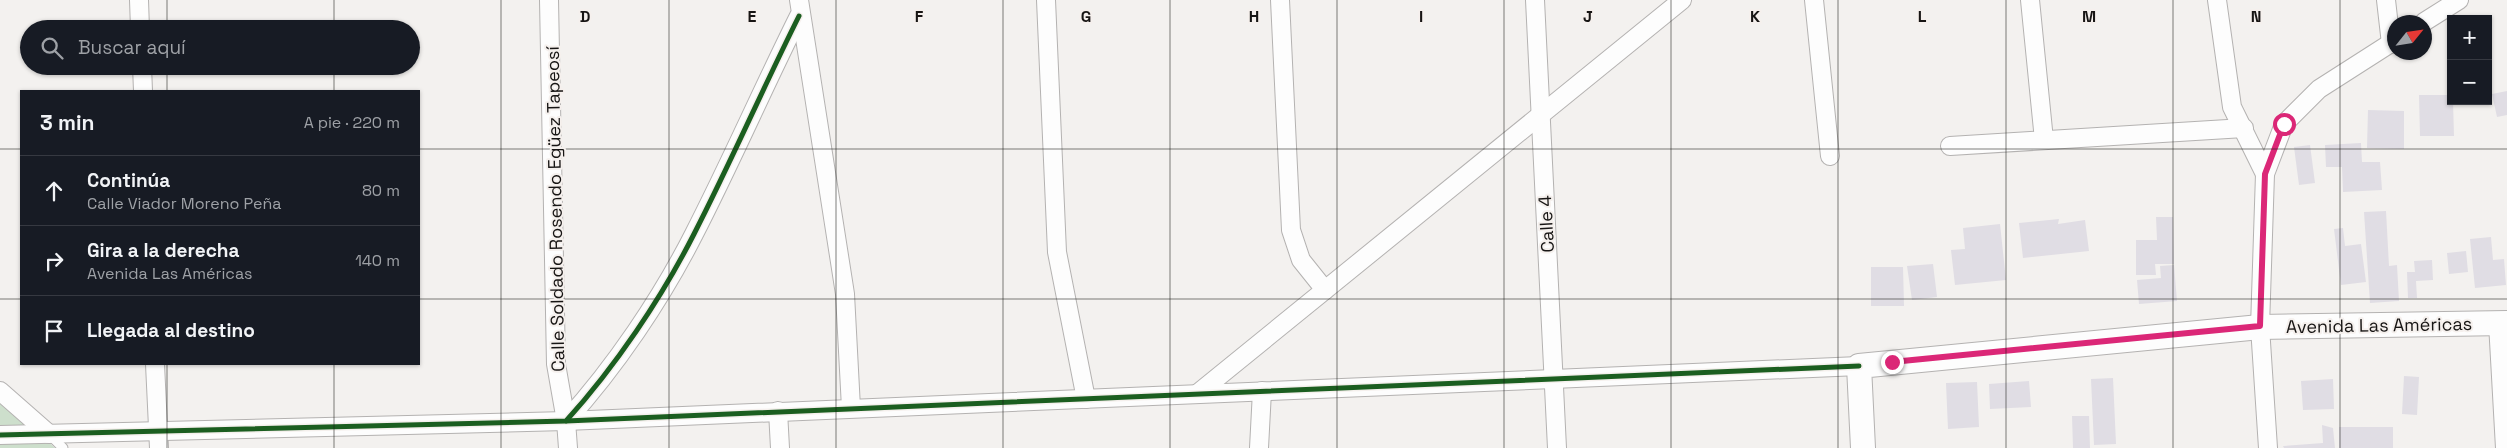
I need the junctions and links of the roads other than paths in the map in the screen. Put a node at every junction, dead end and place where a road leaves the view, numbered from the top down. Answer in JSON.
{"nodes":[{"id":1,"x":139,"y":0,"type":"edge"},
{"id":2,"x":549,"y":0,"type":"edge"},
{"id":3,"x":1046,"y":0,"type":"edge"},
{"id":4,"x":1280,"y":0,"type":"edge"},
{"id":5,"x":1535,"y":0,"type":"edge"},
{"id":6,"x":1682,"y":0,"type":"edge"},
{"id":7,"x":1814,"y":0,"type":"edge"},
{"id":8,"x":2030,"y":0,"type":"edge"},
{"id":9,"x":2217,"y":0,"type":"edge"},
{"id":10,"x":2386,"y":0,"type":"edge"},
{"id":11,"x":2459,"y":0,"type":"edge"},
{"id":12,"x":799,"y":8,"type":"edge"},
{"id":13,"x":2388,"y":15,"type":"edge"},
{"id":14,"x":2432,"y":17,"type":"edge"},
{"id":15,"x":140,"y":20,"type":"edge"},
{"id":16,"x":2387,"y":46,"type":"edge"},
{"id":17,"x":142,"y":75,"type":"edge"},
{"id":18,"x":143,"y":90,"type":"edge"},
{"id":19,"x":1541,"y":114,"type":"junction"},
{"id":20,"x":2244,"y":128,"type":"junction"},
{"id":21,"x":2044,"y":140,"type":"junction"},
{"id":22,"x":1950,"y":146,"type":"dead end"},
{"id":23,"x":1830,"y":156,"type":"dead end"},
{"id":24,"x":2265,"y":174,"type":"junction"},
{"id":25,"x":1325,"y":290,"type":"junction"},
{"id":26,"x":2502,"y":323,"type":"edge"},
{"id":27,"x":2260,"y":326,"type":"junction"},
{"id":28,"x":155,"y":365,"type":"edge"},
{"id":29,"x":1859,"y":366,"type":"junction"},
{"id":30,"x":1554,"y":379,"type":"junction"},
{"id":31,"x":0,"y":391,"type":"edge"},
{"id":32,"x":1262,"y":391,"type":"junction"},
{"id":33,"x":1197,"y":394,"type":"junction"},
{"id":34,"x":1086,"y":398,"type":"junction"},
{"id":35,"x":851,"y":408,"type":"junction"},
{"id":36,"x":778,"y":411,"type":"junction"},
{"id":37,"x":566,"y":420,"type":"junction"},
{"id":38,"x":49,"y":434,"type":"junction"},
{"id":39,"x":0,"y":435,"type":"edge"},
{"id":40,"x":158,"y":440,"type":"edge"},
{"id":41,"x":63,"y":448,"type":"edge"},
{"id":42,"x":568,"y":448,"type":"edge"},
{"id":43,"x":780,"y":448,"type":"edge"},
{"id":44,"x":1259,"y":448,"type":"edge"},
{"id":45,"x":1557,"y":448,"type":"edge"},
{"id":46,"x":1863,"y":448,"type":"edge"},
{"id":47,"x":2268,"y":448,"type":"edge"},
{"id":48,"x":2505,"y":448,"type":"edge"}],
"edges":[{"from":1,"to":15,"type":"street"},
{"from":2,"to":37,"type":"street","name":"Calle Soldado Rosendo Egüez Tapeosí"},
{"from":3,"to":34,"type":"street"},
{"from":4,"to":25,"type":"street"},
{"from":5,"to":19,"type":"street","name":"Calle 4"},
{"from":6,"to":19,"type":"street"},
{"from":7,"to":23,"type":"street"},
{"from":8,"to":21,"type":"street"},
{"from":9,"to":20,"type":"street"},
{"from":10,"to":13,"type":"street"},
{"from":11,"to":14,"type":"street"},
{"from":12,"to":35,"type":"street"},
{"from":12,"to":37,"type":"street"},
{"from":16,"to":24,"type":"street"},
{"from":17,"to":18,"type":"street"},
{"from":19,"to":25,"type":"street"},
{"from":19,"to":30,"type":"street","name":"Calle 4"},
{"from":20,"to":21,"type":"street"},
{"from":20,"to":24,"type":"street"},
{"from":21,"to":22,"type":"street"},
{"from":24,"to":27,"type":"street"},
{"from":25,"to":33,"type":"street"},
{"from":26,"to":27,"type":"main road","name":"Avenida Las Américas"},
{"from":26,"to":48,"type":"street"},
{"from":27,"to":29,"type":"main road","name":"Avenida Las Américas"},
{"from":27,"to":47,"type":"street"},
{"from":28,"to":40,"type":"street"},
{"from":29,"to":30,"type":"street"},
{"from":29,"to":46,"type":"main road"},
{"from":30,"to":32,"type":"street"},
{"from":30,"to":45,"type":"street","name":"Calle 4"},
{"from":31,"to":38,"type":"street"},
{"from":32,"to":33,"type":"street"},
{"from":32,"to":44,"type":"street"},
{"from":33,"to":34,"type":"street"},
{"from":34,"to":35,"type":"street"},
{"from":35,"to":36,"type":"street"},
{"from":36,"to":37,"type":"street"},
{"from":36,"to":43,"type":"street"},
{"from":37,"to":40,"type":"street"},
{"from":37,"to":42,"type":"street","name":"Calle Soldado Rosendo Egüez Tapeosí"},
{"from":38,"to":39,"type":"street"},
{"from":38,"to":40,"type":"street"},
{"from":38,"to":41,"type":"lane"}]}
